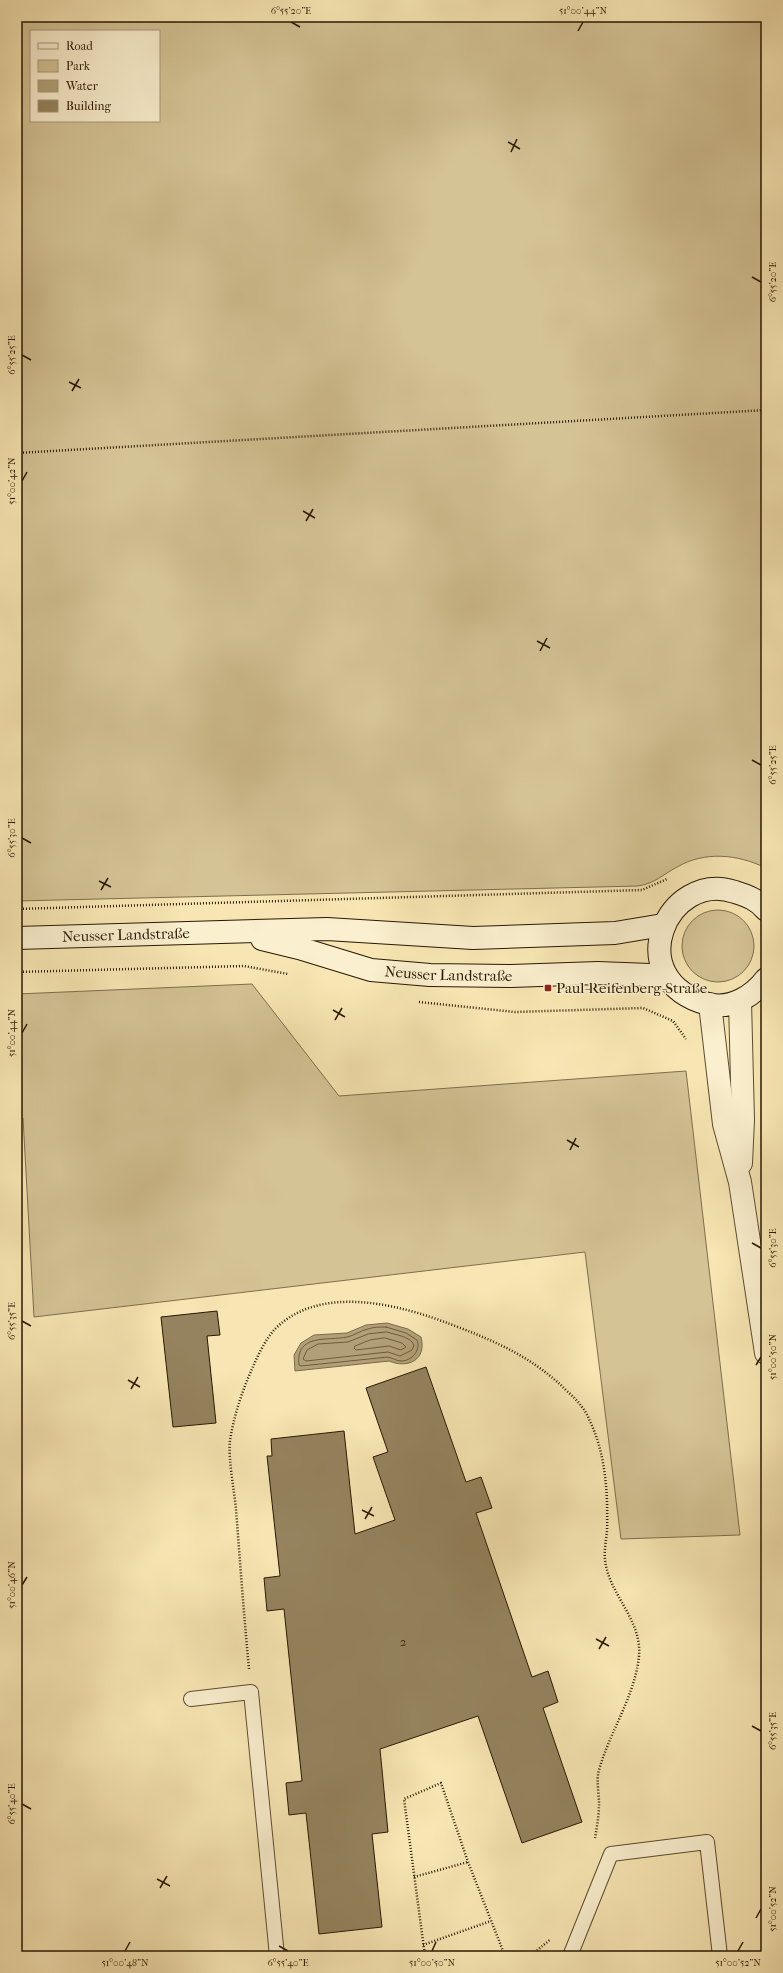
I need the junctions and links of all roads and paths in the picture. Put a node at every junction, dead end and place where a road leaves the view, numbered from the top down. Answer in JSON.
{"nodes":[{"id":1,"x":766,"y":410,"type":"edge"},
{"id":2,"x":17,"y":453,"type":"edge"},
{"id":3,"x":673,"y":876,"type":"dead end"},
{"id":4,"x":17,"y":909,"type":"edge"},
{"id":5,"x":766,"y":910,"type":"edge"},
{"id":6,"x":663,"y":926,"type":"junction"},
{"id":7,"x":235,"y":933,"type":"junction"},
{"id":8,"x":17,"y":938,"type":"edge"},
{"id":9,"x":667,"y":979,"type":"junction"},
{"id":10,"x":766,"y":979,"type":"edge"},
{"id":11,"x":740,"y":1001,"type":"junction"},
{"id":12,"x":710,"y":1004,"type":"junction"},
{"id":13,"x":740,"y":1182,"type":"junction"},
{"id":14,"x":766,"y":1353,"type":"edge"},
{"id":15,"x":251,"y":1692,"type":"junction"},
{"id":16,"x":190,"y":1699,"type":"dead end"},
{"id":17,"x":594,"y":1845,"type":"dead end"},
{"id":18,"x":468,"y":1862,"type":"junction"},
{"id":19,"x":414,"y":1877,"type":"junction"},
{"id":20,"x":491,"y":1921,"type":"junction"},
{"id":21,"x":554,"y":1934,"type":"dead end"},
{"id":22,"x":423,"y":1945,"type":"junction"},
{"id":23,"x":277,"y":1956,"type":"edge"},
{"id":24,"x":425,"y":1956,"type":"edge"},
{"id":25,"x":505,"y":1956,"type":"edge"},
{"id":26,"x":530,"y":1956,"type":"edge"},
{"id":27,"x":570,"y":1956,"type":"edge"},
{"id":28,"x":720,"y":1956,"type":"edge"}],
"edges":[{"from":1,"to":2,"type":"path"},
{"from":3,"to":4,"type":"path"},
{"from":5,"to":6,"type":"main road"},
{"from":6,"to":7,"type":"main road","name":"Neusser Landstraße"},
{"from":6,"to":9,"type":"main road"},
{"from":7,"to":8,"type":"main road","name":"Neusser Landstraße"},
{"from":7,"to":9,"type":"main road","name":"Neusser Landstraße"},
{"from":9,"to":12,"type":"main road","name":"Neusser Landstraße"},
{"from":10,"to":11,"type":"main road","name":"Neusser Landstraße"},
{"from":11,"to":12,"type":"main road","name":"Neusser Landstraße"},
{"from":11,"to":13,"type":"main road"},
{"from":12,"to":13,"type":"main road"},
{"from":13,"to":14,"type":"main road"},
{"from":15,"to":16,"type":"lane"},
{"from":15,"to":17,"type":"path"},
{"from":15,"to":23,"type":"lane"},
{"from":18,"to":19,"type":"path"},
{"from":18,"to":19,"type":"path"},
{"from":18,"to":20,"type":"path"},
{"from":19,"to":22,"type":"path"},
{"from":20,"to":22,"type":"path"},
{"from":20,"to":25,"type":"path"},
{"from":21,"to":26,"type":"path"},
{"from":22,"to":24,"type":"path"},
{"from":27,"to":28,"type":"lane"}]}
